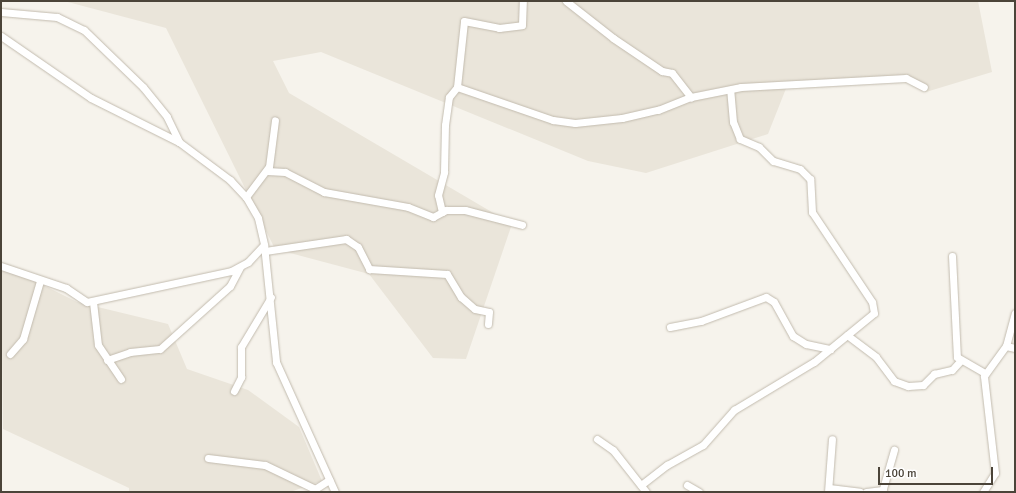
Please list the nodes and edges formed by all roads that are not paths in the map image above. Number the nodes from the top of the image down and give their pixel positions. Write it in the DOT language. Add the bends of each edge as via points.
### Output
graph roads {
  1 [pos="523,1"];
  2 [pos="566,1"];
  3 [pos="1,12"];
  4 [pos="1,36"];
  5 [pos="457,86"];
  6 [pos="924,87"];
  7 [pos="730,90"];
  8 [pos="691,98"];
  9 [pos="275,120"];
  10 [pos="179,142"];
  11 [pos="267,170"];
  12 [pos="246,197"];
  13 [pos="442,212"];
  14 [pos="522,225"];
  15 [pos="264,248"];
  16 [pos="952,256"];
  17 [pos="1,266"];
  18 [pos="240,267"];
  19 [pos="40,281"];
  20 [pos="271,297"];
  21 [pos="93,302"];
  22 [pos="1015,312"];
  23 [pos="488,324"];
  24 [pos="670,327"];
  25 [pos="847,336"];
  26 [pos="1006,346"];
  27 [pos="1015,348"];
  28 [pos="830,349"];
  29 [pos="10,354"];
  30 [pos="107,360"];
  31 [pos="960,361"];
  32 [pos="985,373"];
  33 [pos="121,379"];
  34 [pos="234,391"];
  35 [pos="597,439"];
  36 [pos="832,439"];
  37 [pos="894,450"];
  38 [pos="208,458"];
  39 [pos="329,480"];
  40 [pos="641,485"];
  41 [pos="687,485"];
  42 [pos="829,490"];
  43 [pos="883,491"];
  44 [pos="335,492"];
  45 [pos="646,492"];
  46 [pos="699,492"];
  47 [pos="860,492"];
  48 [pos="866,492"];
  49 [pos="984,492"];
  1 -- 5 [label="street" via="524,22 516,27 499,28 464,21"];
  2 -- 8 [label="street" via="612,38 662,71 672,73"];
  3 -- 10 [label="street" via="57,17 84,30 142,87 170,121"];
  4 -- 10 [label="street" via="91,98"];
  5 -- 8 [label="street" via="553,120 575,123 605,122 658,110"];
  5 -- 13 [label="street" via="449,97 443,137 444,172 438,195"];
  6 -- 7 [label="street" via="906,78"];
  7 -- 8 [label="street"];
  7 -- 25 [label="street" via="736,133 747,143 759,147 773,161 800,169 810,179 812,212 872,302 872,317"];
  9 -- 11 [label="street" via="273,155"];
  10 -- 12 [label="street" via="230,180"];
  11 -- 12 [label="street"];
  11 -- 13 [label="street" via="285,172 324,192 408,207 433,217"];
  12 -- 15 [label="street" via="258,218"];
  13 -- 14 [label="street" via="474,212"];
  15 -- 18 [label="street"];
  15 -- 20 [label="street"];
  15 -- 23 [label="street" via="346,238 358,247 369,269 448,274 461,297 475,309 489,312"];
  16 -- 31 [label="street" via="957,315 956,352"];
  17 -- 19 [label="street"];
  18 -- 21 [label="street"];
  18 -- 30 [label="street" via="230,286 160,349 130,352"];
  19 -- 21 [label="street" via="66,288 83,302"];
  19 -- 29 [label="street" via="23,339"];
  20 -- 34 [label="street" via="241,347 240,377"];
  20 -- 39 [label="street" via="272,347 276,362"];
  21 -- 30 [label="street" via="98,345"];
  22 -- 26 [label="street"];
  24 -- 28 [label="street" via="740,309 766,297 774,302 793,336 806,344"];
  25 -- 28 [label="street"];
  25 -- 31 [label="street" via="876,357 894,381 908,386 923,385 934,374 952,370"];
  26 -- 27 [label="street"];
  26 -- 32 [label="street"];
  28 -- 40 [label="street" via="783,383 734,410 703,445 667,465"];
  30 -- 33 [label="street"];
  31 -- 32 [label="street"];
  32 -- 49 [label="street" via="995,473"];
  35 -- 40 [label="street" via="613,450"];
  36 -- 42 [label="street"];
  37 -- 43 [label="street"];
  38 -- 39 [label="street" via="265,465 315,489"];
  39 -- 44 [label="street"];
  40 -- 45 [label="street"];
  41 -- 46 [label="street"];
  42 -- 47 [label="street"];
  43 -- 48 [label="street"];
}
